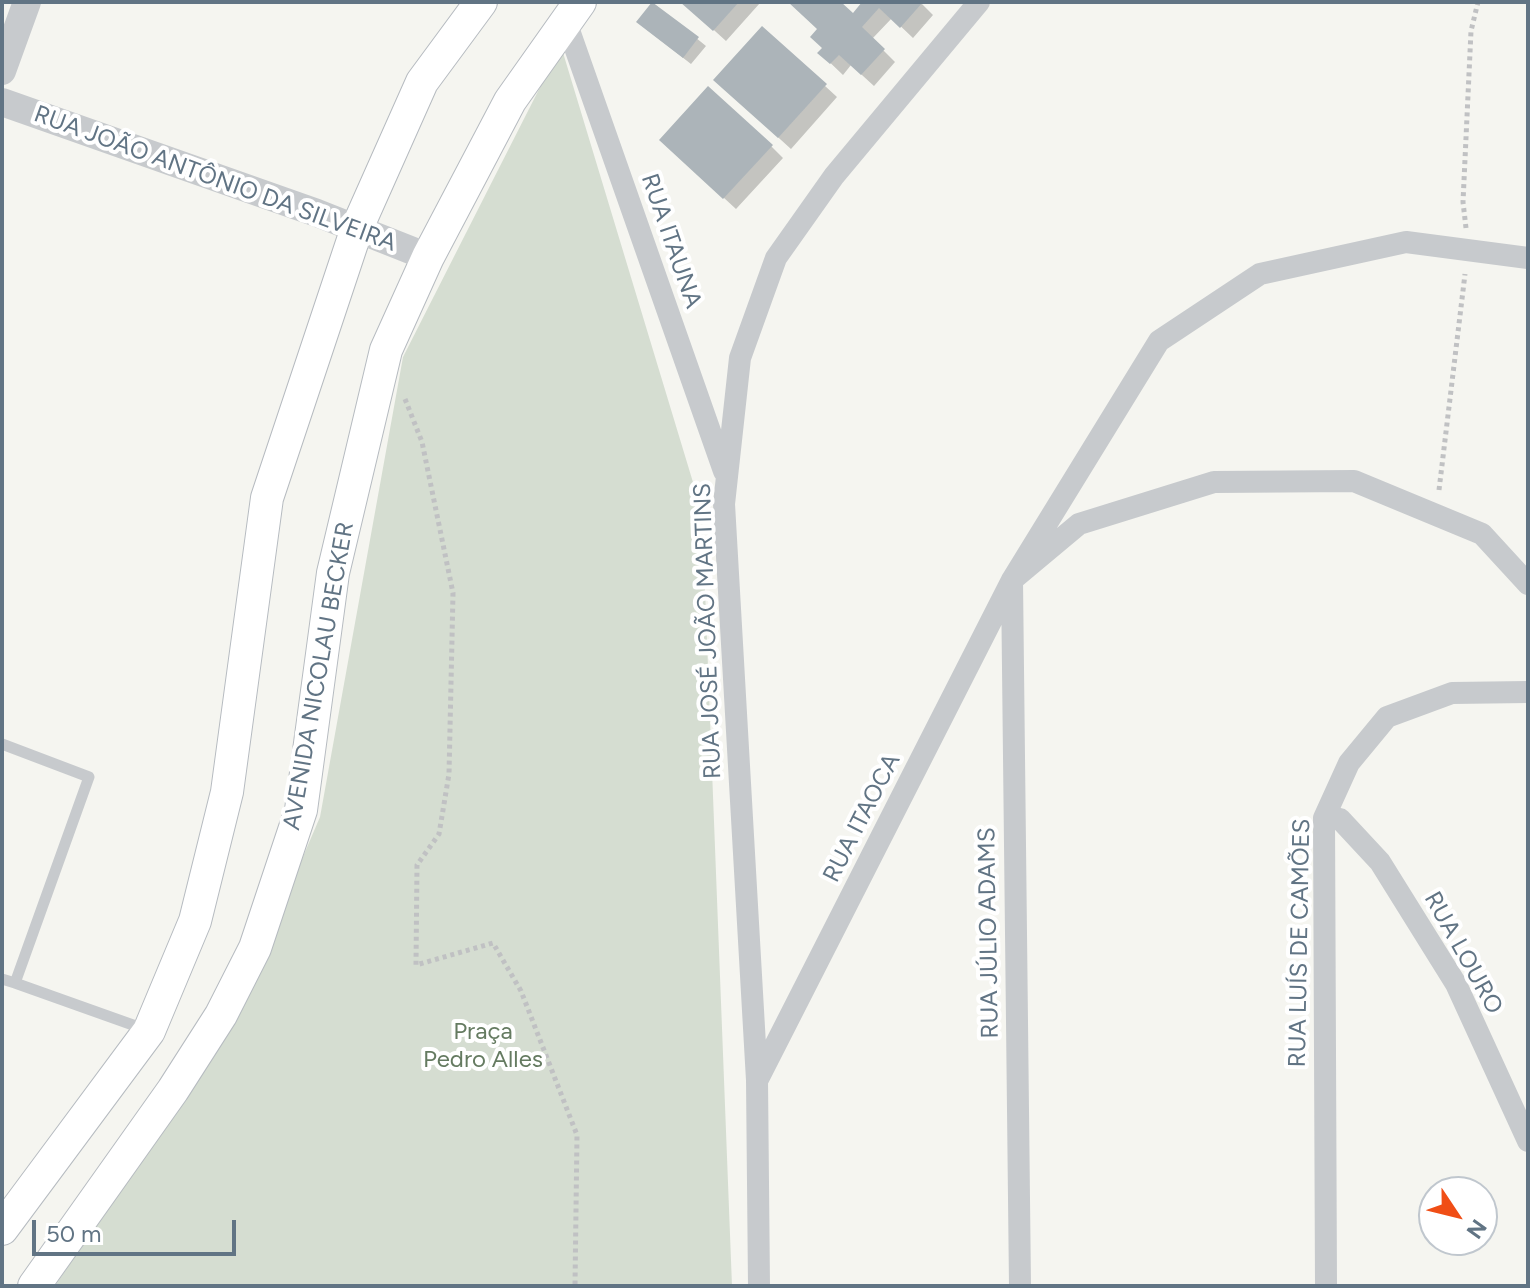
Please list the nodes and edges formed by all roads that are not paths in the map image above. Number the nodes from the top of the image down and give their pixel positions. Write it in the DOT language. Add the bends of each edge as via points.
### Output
graph roads {
  1 [pos="27,2"];
  2 [pos="481,2"];
  3 [pos="979,2"];
  4 [pos="573,11"];
  5 [pos="2,71"];
  6 [pos="2,102"];
  7 [pos="357,228"];
  8 [pos="428,257"];
  9 [pos="1528,258"];
  10 [pos="727,480"];
  11 [pos="1012,580"];
  12 [pos="1528,584"];
  13 [pos="1528,692"];
  14 [pos="2,744"];
  15 [pos="1324,818"];
  16 [pos="2,979"];
  17 [pos="15,983"];
  18 [pos="149,1031"];
  19 [pos="757,1080"];
  20 [pos="1528,1141"];
  21 [pos="2,1229"];
  22 [pos="34,1286"];
  23 [pos="759,1286"];
  24 [pos="1020,1286"];
  25 [pos="1326,1286"];
  1 -- 5 [label="street"];
  2 -- 7 [label="main road" via="422,82"];
  3 -- 10 [label="street, RUA JOSÉ JOÃO MARTINS" via="834,176 776,258 740,358"];
  4 -- 8 [label="main road, AVENIDA NICOLAU BECKER" via="510,101"];
  4 -- 10 [label="street, RUA ITAUNA"];
  6 -- 7 [label="street, RUA JOÃO ANTÔNIO DA SILVEIRA"];
  7 -- 8 [label="street, RUA JOÃO ANTÔNIO DA SILVEIRA"];
  7 -- 18 [label="main road" via="267,498 227,792 195,921"];
  8 -- 22 [label="main road, AVENIDA NICOLAU BECKER" via="386,350 333,573 301,810 255,948 221,1015 173,1090"];
  9 -- 11 [label="street" via="1406,242 1260,274 1159,341"];
  10 -- 19 [label="street, RUA JOSÉ JOÃO MARTINS" via="724,504"];
  11 -- 12 [label="street" via="1079,524 1214,482 1354,481 1482,534"];
  11 -- 19 [label="street, RUA ITAOCA"];
  11 -- 24 [label="street, RUA JÚLIO ADAMS"];
  13 -- 15 [label="street, RUA LUÍS DE CAMÕES" via="1452,693 1387,717 1349,763"];
  14 -- 17 [label="lane" via="89,777"];
  15 -- 20 [label="street, RUA LOURO" via="1340,819 1380,862 1456,984"];
  15 -- 25 [label="street, RUA LUÍS DE CAMÕES"];
  16 -- 17 [label="lane"];
  17 -- 18 [label="lane"];
  18 -- 21 [label="main road"];
  19 -- 23 [label="street, RUA JOSÉ JOÃO MARTINS"];
}
